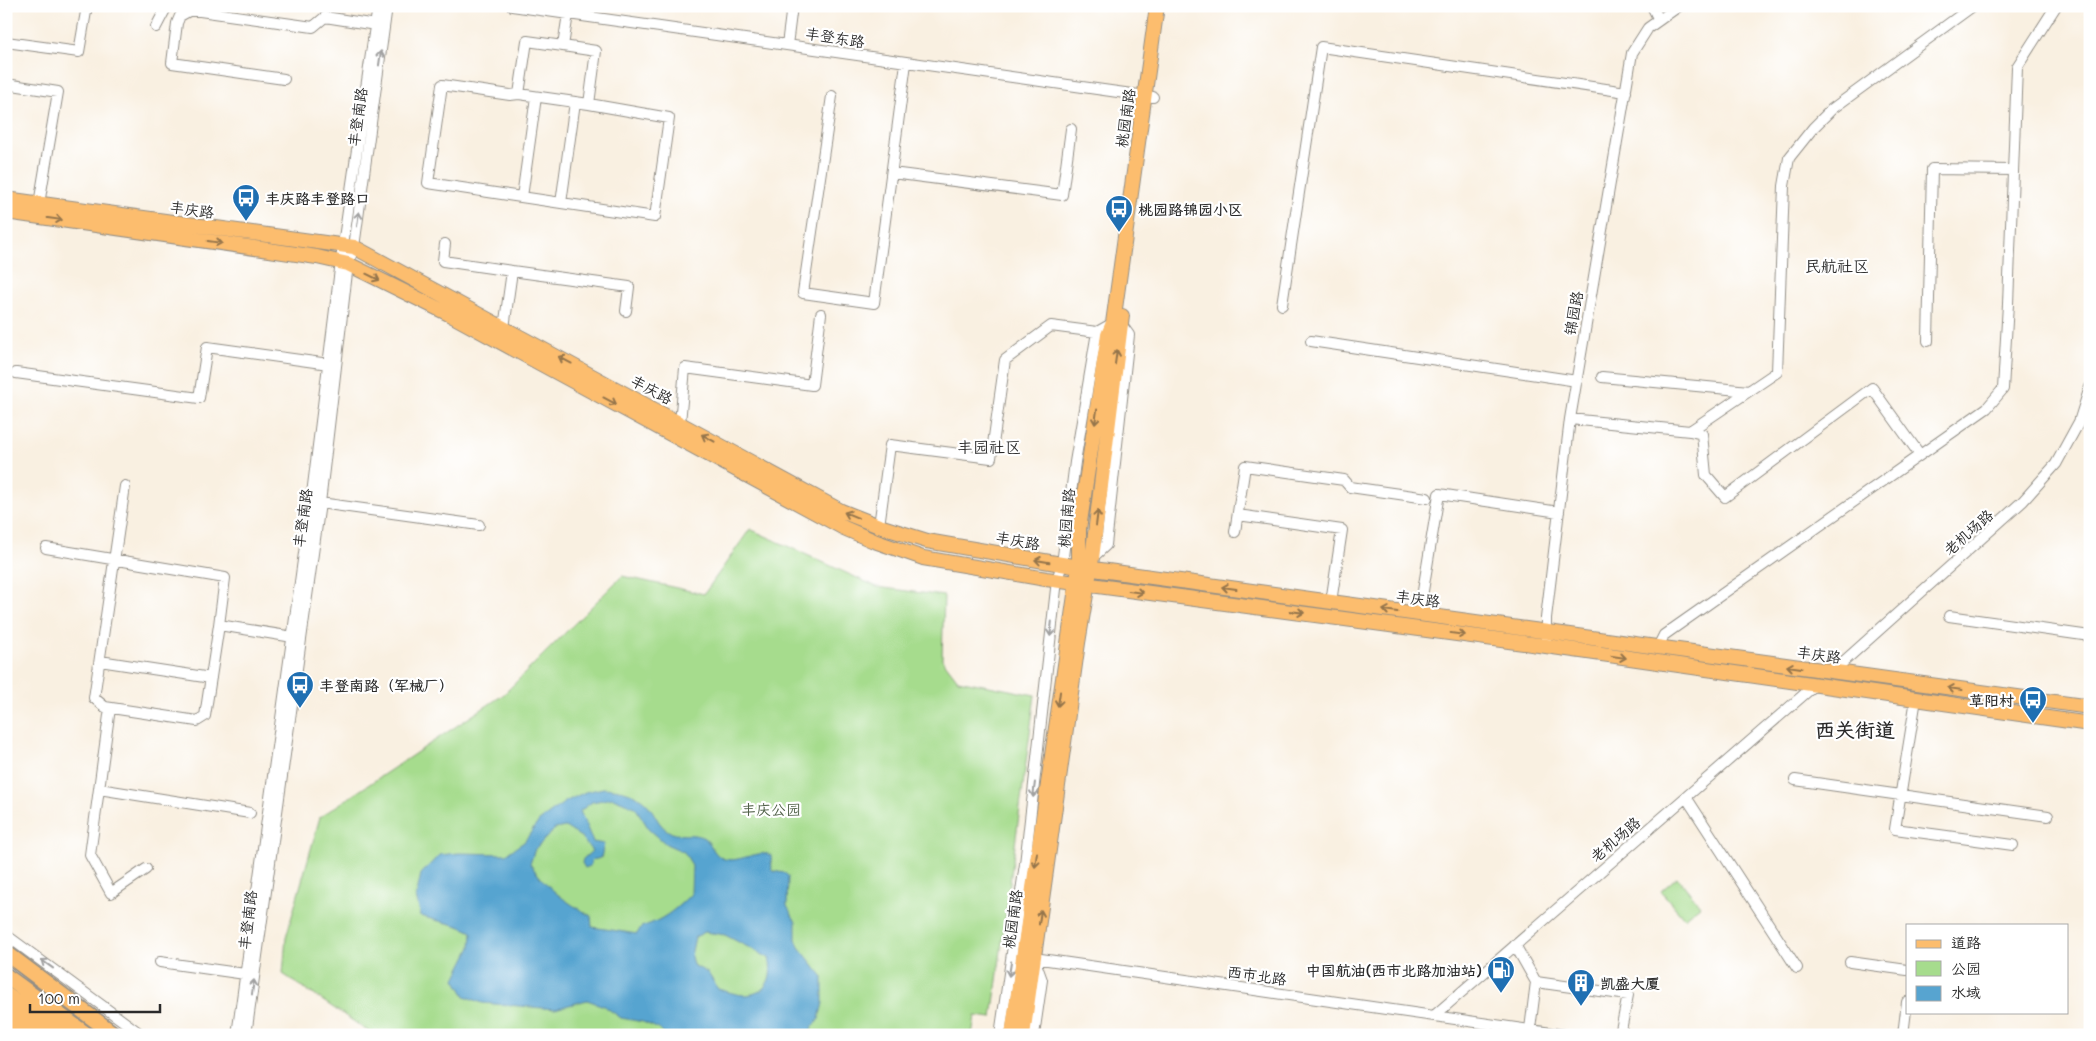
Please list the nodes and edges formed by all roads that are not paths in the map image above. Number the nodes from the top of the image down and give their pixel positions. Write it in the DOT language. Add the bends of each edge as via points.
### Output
graph roads {
  1 [pos="87,6"];
  2 [pos="167,6"];
  3 [pos="378,6"];
  4 [pos="387,6"];
  5 [pos="512,6"];
  6 [pos="792,6"];
  7 [pos="1157,6"];
  8 [pos="1166,6"];
  9 [pos="1652,6"];
  10 [pos="1679,6"];
  11 [pos="1973,6"];
  12 [pos="2056,6"];
  13 [pos="568,14"];
  14 [pos="1659,20"];
  15 [pos="376,25"];
  16 [pos="156,26"];
  17 [pos="6,42"];
  18 [pos="787,45"];
  19 [pos="563,46"];
  20 [pos="906,63"];
  21 [pos="284,79"];
  22 [pos="6,84"];
  23 [pos="1626,92"];
  24 [pos="520,94"];
  25 [pos="536,96"];
  26 [pos="832,96"];
  27 [pos="1149,96"];
  28 [pos="576,102"];
  29 [pos="589,104"];
  30 [pos="1071,129"];
  31 [pos="2013,170"];
  32 [pos="892,172"];
  33 [pos="522,197"];
  34 [pos="6,199"];
  35 [pos="561,203"];
  36 [pos="39,204"];
  37 [pos="6,212"];
  38 [pos="445,244"];
  39 [pos="348,246"];
  40 [pos="344,263"];
  41 [pos="512,271"];
  42 [pos="1282,305"];
  43 [pos="626,311"];
  44 [pos="821,314"];
  45 [pos="1117,324"];
  46 [pos="504,328"];
  47 [pos="1097,332"];
  48 [pos="1311,341"];
  49 [pos="1928,341"];
  50 [pos="329,364"];
  51 [pos="16,373"];
  52 [pos="1602,377"];
  53 [pos="1577,381"];
  54 [pos="2090,387"];
  55 [pos="1749,391"];
  56 [pos="1570,419"];
  57 [pos="680,422"];
  58 [pos="1690,432"];
  59 [pos="1920,455"];
  60 [pos="125,486"];
  61 [pos="1427,498"];
  62 [pos="320,503"];
  63 [pos="1559,512"];
  64 [pos="1238,515"];
  65 [pos="479,525"];
  66 [pos="879,526"];
  67 [pos="1235,532"];
  68 [pos="46,548"];
  69 [pos="114,560"];
  70 [pos="1062,564"];
  71 [pos="1087,564"];
  72 [pos="1057,580"];
  73 [pos="1082,583"];
  74 [pos="1331,602"];
  75 [pos="1420,615"];
  76 [pos="1949,616"];
  77 [pos="219,625"];
  78 [pos="293,636"];
  79 [pos="2090,636"];
  80 [pos="1546,639"];
  81 [pos="1658,647"];
  82 [pos="100,661"];
  83 [pos="1832,672"];
  84 [pos="211,678"];
  85 [pos="1816,685"];
  86 [pos="1916,699"];
  87 [pos="2090,707"];
  88 [pos="110,708"];
  89 [pos="2090,724"];
  90 [pos="1795,780"];
  91 [pos="99,790"];
  92 [pos="1900,794"];
  93 [pos="1686,797"];
  94 [pos="250,812"];
  95 [pos="2048,816"];
  96 [pos="2013,844"];
  97 [pos="146,869"];
  98 [pos="6,935"];
  99 [pos="1515,946"];
  100 [pos="6,953"];
  101 [pos="1034,958"];
  102 [pos="160,962"];
  103 [pos="1850,962"];
  104 [pos="1797,968"];
  105 [pos="1906,970"];
  106 [pos="245,974"];
  107 [pos="6,976"];
  108 [pos="1536,982"];
  109 [pos="6,995"];
  110 [pos="6,1006"];
  111 [pos="1906,1010"];
  112 [pos="44,1011"];
  113 [pos="6,1013"];
  114 [pos="1435,1015"];
  115 [pos="6,1017"];
  116 [pos="1530,1029"];
  117 [pos="6,1032"];
  118 [pos="10,1035"];
  119 [pos="30,1035"];
  120 [pos="44,1035"];
  121 [pos="65,1035"];
  122 [pos="87,1035"];
  123 [pos="114,1035"];
  124 [pos="120,1035"];
  125 [pos="142,1035"];
  126 [pos="236,1035"];
  127 [pos="246,1035"];
  128 [pos="1000,1035"];
  129 [pos="1012,1035"];
  130 [pos="1024,1035"];
  131 [pos="1034,1035"];
  132 [pos="1565,1035"];
  133 [pos="1620,1035"];
  134 [pos="1903,1035"];
  1 -- 17 [label="street" via="79,52"];
  2 -- 16 [label="street"];
  3 -- 15 [label="street, 丰登南路"];
  39 -- 4 [label="street, 丰登南路, one-way"];
  5 -- 13 [label="street, 丰登东路"];
  6 -- 18 [label="street"];
  7 -- 27 [label="main road, 桃园南路"];
  8 -- 27 [label="main road, 桃园南路"];
  9 -- 14 [label="street"];
  10 -- 14 [label="street, 锦园路"];
  11 -- 55 [label="street" via="1832,109 1789,158 1784,186 1777,372"];
  12 -- 31 [label="street" via="2016,67"];
  13 -- 18 [label="street, 丰登东路"];
  13 -- 19 [label="street"];
  14 -- 23 [label="street, 锦园路" via="1648,28 1632,53"];
  15 -- 21 [label="street" via="325,17 313,27 200,11 180,16 172,64"];
  15 -- 39 [label="street, 丰登南路"];
  18 -- 20 [label="street, 丰登东路"];
  19 -- 24 [label="street" via="528,41"];
  19 -- 29 [label="street" via="596,51"];
  20 -- 27 [label="street, 丰登东路"];
  20 -- 32 [label="street"];
  22 -- 36 [label="street" via="58,92"];
  23 -- 42 [label="street" via="1322,47"];
  23 -- 53 [label="street, 锦园路"];
  24 -- 25 [label="street"];
  24 -- 33 [label="street" via="442,85 428,183"];
  25 -- 28 [label="street"];
  25 -- 33 [label="street"];
  26 -- 32 [label="street" via="803,293 874,303"];
  27 -- 45 [label="main road, 桃园南路"];
  28 -- 29 [label="street"];
  28 -- 35 [label="street"];
  29 -- 35 [label="street" via="668,118 655,217"];
  30 -- 32 [label="street" via="1062,195"];
  31 -- 49 [label="street" via="1932,169"];
  31 -- 59 [label="street" via="2002,389 1987,408"];
  33 -- 35 [label="street"];
  34 -- 36 [label="main road, 丰庆路"];
  36 -- 39 [label="main road, 丰庆路"];
  37 -- 40 [label="main road, 丰庆路, one-way"];
  38 -- 41 [label="street" via="443,261"];
  39 -- 40 [label="street, 丰登南路"];
  39 -- 46 [label="main road, 丰庆路"];
  40 -- 50 [label="street, 丰登南路"];
  40 -- 62 [label="street, 丰登南路"];
  40 -- 72 [label="main road, 丰庆路, one-way" via="449,314 844,528 923,558"];
  41 -- 43 [label="street" via="629,287"];
  41 -- 46 [label="street"];
  44 -- 57 [label="street" via="812,384 685,368"];
  45 -- 47 [label="street"];
  45 -- 71 [label="main road, 桃园南路"];
  57 -- 46 [label="main road, 丰庆路, one-way"];
  47 -- 66 [label="street" via="1051,326 1005,360 991,458 890,445"];
  47 -- 70 [label="street"];
  48 -- 53 [label="street"];
  50 -- 51 [label="street" via="206,347 200,398"];
  50 -- 78 [label="street, 丰登南路"];
  52 -- 55 [label="street"];
  53 -- 56 [label="street, 锦园路"];
  54 -- 83 [label="street, 老机场路" via="2079,422 2056,464 2023,501"];
  55 -- 58 [label="street"];
  56 -- 58 [label="street"];
  56 -- 63 [label="street, 锦园路"];
  66 -- 57 [label="main road, 丰庆路, one-way" via="841,511"];
  58 -- 59 [label="street" via="1702,434 1706,475 1725,497 1872,388"];
  59 -- 81 [label="street" via="1664,635"];
  60 -- 69 [label="street"];
  61 -- 64 [label="street" via="1350,487 1344,480 1245,466"];
  62 -- 65 [label="street"];
  127 -- 62 [label="street, 丰登南路, one-way"];
  63 -- 75 [label="street" via="1439,494"];
  63 -- 80 [label="street, 锦园路"];
  64 -- 67 [label="street"];
  64 -- 74 [label="street" via="1342,530"];
  70 -- 66 [label="main road, 丰庆路, one-way" via="927,541"];
  68 -- 69 [label="street"];
  69 -- 77 [label="street" via="225,578"];
  69 -- 82 [label="street"];
  70 -- 71 [label="main road, 丰庆路"];
  70 -- 72 [label="street"];
  71 -- 73 [label="main road, 桃园南路"];
  74 -- 71 [label="main road, 丰庆路, one-way"];
  72 -- 73 [label="main road, 丰庆路"];
  72 -- 128 [label="street, one-way" via="1026,854"];
  73 -- 80 [label="main road, 丰庆路, one-way" via="1193,600"];
  101 -- 73 [label="main road, 桃园南路, one-way"];
  73 -- 129 [label="main road, 桃园南路, one-way"];
  75 -- 74 [label="main road, 丰庆路, one-way"];
  75 -- 80 [label="main road, 丰庆路"];
  76 -- 79 [label="street"];
  77 -- 78 [label="street"];
  77 -- 84 [label="street"];
  78 -- 106 [label="street, 丰登南路"];
  80 -- 81 [label="main road, 丰庆路"];
  80 -- 85 [label="main road, 丰庆路, one-way"];
  83 -- 81 [label="main road, 丰庆路, one-way"];
  82 -- 84 [label="street"];
  82 -- 88 [label="street" via="94,698"];
  87 -- 83 [label="main road, 丰庆路, one-way"];
  84 -- 88 [label="street" via="205,716 197,720"];
  85 -- 86 [label="main road, 丰庆路"];
  85 -- 93 [label="street, 老机场路"];
  86 -- 89 [label="main road, 丰庆路"];
  86 -- 92 [label="street"];
  88 -- 91 [label="street"];
  90 -- 92 [label="street"];
  91 -- 94 [label="street"];
  91 -- 97 [label="street" via="90,855 111,893"];
  92 -- 95 [label="street"];
  92 -- 96 [label="street" via="1894,829"];
  93 -- 99 [label="street, 老机场路"];
  93 -- 104 [label="street"];
  125 -- 98 [label="street, one-way"];
  99 -- 108 [label="street"];
  99 -- 114 [label="street, 老机场路"];
  100 -- 123 [label="highway"];
  100 -- 124 [label="main road"];
  101 -- 114 [label="street, 西市北路"];
  101 -- 130 [label="main road, 桃园南路"];
  101 -- 131 [label="street" via="1042,980"];
  102 -- 106 [label="street"];
  103 -- 105 [label="street"];
  106 -- 126 [label="street, 丰登南路"];
  107 -- 112 [label="highway"];
  108 -- 116 [label="street"];
  108 -- 133 [label="street" via="1628,995"];
  109 -- 112 [label="highway"];
  110 -- 120 [label="highway"];
  111 -- 134 [label="street"];
  112 -- 121 [label="highway"];
  112 -- 122 [label="highway"];
  113 -- 120 [label="highway"];
  114 -- 116 [label="street, 西市北路"];
  115 -- 119 [label="main road"];
  116 -- 132 [label="street, 西市北路"];
  117 -- 118 [label="street"];
}
